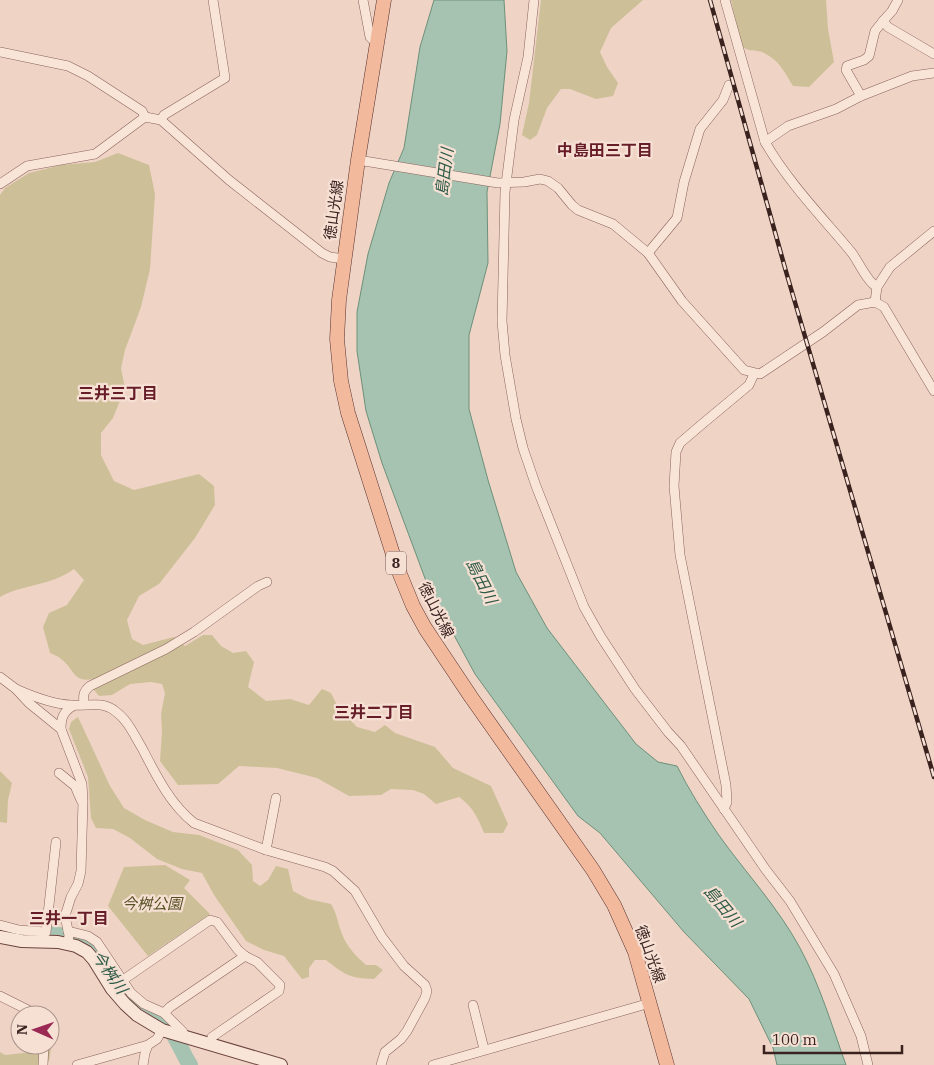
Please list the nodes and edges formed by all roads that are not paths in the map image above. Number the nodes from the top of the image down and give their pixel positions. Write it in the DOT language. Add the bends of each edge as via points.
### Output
graph roads {
  1 [pos="213,0"];
  2 [pos="363,0"];
  3 [pos="384,0"];
  4 [pos="534,0"];
  5 [pos="725,0"];
  6 [pos="898,0"];
  7 [pos="883,21"];
  8 [pos="378,45"];
  9 [pos="0,52"];
  10 [pos="934,54"];
  11 [pos="934,73"];
  12 [pos="729,85"];
  13 [pos="861,96"];
  14 [pos="145,116"];
  15 [pos="161,120"];
  16 [pos="765,142"];
  17 [pos="358,160"];
  18 [pos="0,184"];
  19 [pos="502,184"];
  20 [pos="934,231"];
  21 [pos="648,253"];
  22 [pos="344,259"];
  23 [pos="877,286"];
  24 [pos="875,302"];
  25 [pos="754,374"];
  26 [pos="934,391"];
  27 [pos="267,582"];
  28 [pos="0,677"];
  29 [pos="16,689"];
  30 [pos="84,704"];
  31 [pos="73,706"];
  32 [pos="61,729"];
  33 [pos="60,773"];
  34 [pos="276,798"];
  35 [pos="83,801"];
  36 [pos="724,809"];
  37 [pos="56,842"];
  38 [pos="266,850"];
  39 [pos="48,914"];
  40 [pos="65,916"];
  41 [pos="0,926"];
  42 [pos="0,936"];
  43 [pos="68,938"];
  44 [pos="245,956"];
  45 [pos="123,980"];
  46 [pos="0,996"];
  47 [pos="650,1003"];
  48 [pos="18,1005"];
  49 [pos="473,1005"];
  50 [pos="164,1013"];
  51 [pos="162,1030"];
  52 [pos="183,1036"];
  53 [pos="211,1045"];
  54 [pos="148,1046"];
  55 [pos="484,1049"];
  56 [pos="465,1061"];
  57 [pos="77,1065"];
  58 [pos="143,1065"];
  59 [pos="281,1065"];
  60 [pos="381,1065"];
  61 [pos="433,1065"];
  62 [pos="667,1065"];
  63 [pos="868,1065"];
  1 -- 15 [label="street" via="225,78 164,115"];
  2 -- 8 [label="street" via="370,38"];
  3 -- 8 [label="main road, 徳山光線 / 8"];
  4 -- 19 [label="street" via="528,56"];
  5 -- 16 [label="street"];
  6 -- 7 [label="street"];
  7 -- 10 [label="street"];
  7 -- 13 [label="street" via="875,31 868,56 847,66 846,70"];
  8 -- 17 [label="main road, 徳山光線 / 8"];
  9 -- 14 [label="street" via="68,66 142,111"];
  11 -- 13 [label="street" via="912,76"];
  12 -- 21 [label="street" via="723,100 700,130 677,218"];
  13 -- 16 [label="street" via="836,109 788,126"];
  14 -- 15 [label="street"];
  14 -- 18 [label="street" via="95,154 28,166"];
  15 -- 22 [label="street" via="229,180 322,253"];
  16 -- 23 [label="street" via="859,262 870,282"];
  17 -- 19 [label="street"];
  17 -- 22 [label="main road, 徳山光線 / 8"];
  19 -- 21 [label="street" via="540,179 548,181 578,210 613,224"];
  19 -- 36 [label="street" via="505,355 521,438 534,478 572,578 597,629 635,689 681,746"];
  20 -- 23 [label="street" via="890,267"];
  21 -- 25 [label="street" via="682,301 744,370"];
  22 -- 47 [label="main road, 徳山光線 / 8" via="337,340 342,389 391,548 413,606 442,656 614,904 635,952"];
  23 -- 24 [label="street"];
  24 -- 25 [label="street" via="858,305 760,374"];
  24 -- 26 [label="street" via="884,307"];
  25 -- 36 [label="street" via="749,385 701,424 676,452 674,486 680,555 726,785"];
  27 -- 30 [label="street" via="166,649 90,686 83,695"];
  28 -- 29 [label="street"];
  29 -- 31 [label="street" via="34,697"];
  29 -- 32 [label="street"];
  30 -- 31 [label="street"];
  30 -- 38 [label="street" via="99,704 114,710 129,725 170,796 194,823"];
  31 -- 32 [label="street" via="65,710"];
  32 -- 35 [label="street" via="82,784"];
  33 -- 35 [label="street" via="75,786"];
  34 -- 38 [label="street"];
  35 -- 40 [label="street" via="81,871"];
  36 -- 63 [label="street" via="790,901 834,974 861,1036"];
  37 -- 39 [label="street"];
  38 -- 60 [label="street" via="334,871 354,891 404,966 425,985 425,998 407,1031 385,1052"];
  39 -- 40 [label="street"];
  39 -- 41 [label="street" via="46,932"];
  40 -- 43 [label="street"];
  42 -- 43 [label="street" via="22,941"];
  43 -- 45 [label="street" via="88,936 97,942"];
  43 -- 51 [label="street" via="94,960 125,1004"];
  44 -- 45 [label="street" via="217,922 210,920"];
  44 -- 50 [label="street"];
  44 -- 53 [label="street" via="257,962 280,985 279,991 212,1037"];
  45 -- 50 [label="street" via="131,993 144,1004"];
  46 -- 48 [label="street"];
  47 -- 55 [label="street"];
  47 -- 62 [label="main road, 徳山光線 / 8"];
  49 -- 55 [label="street"];
  50 -- 52 [label="street" via="183,1032"];
  51 -- 52 [label="street"];
  51 -- 54 [label="street"];
  52 -- 53 [label="street"];
  53 -- 59 [label="street"];
  54 -- 57 [label="street"];
  54 -- 58 [label="street"];
  55 -- 56 [label="street"];
  56 -- 61 [label="street"];
}
